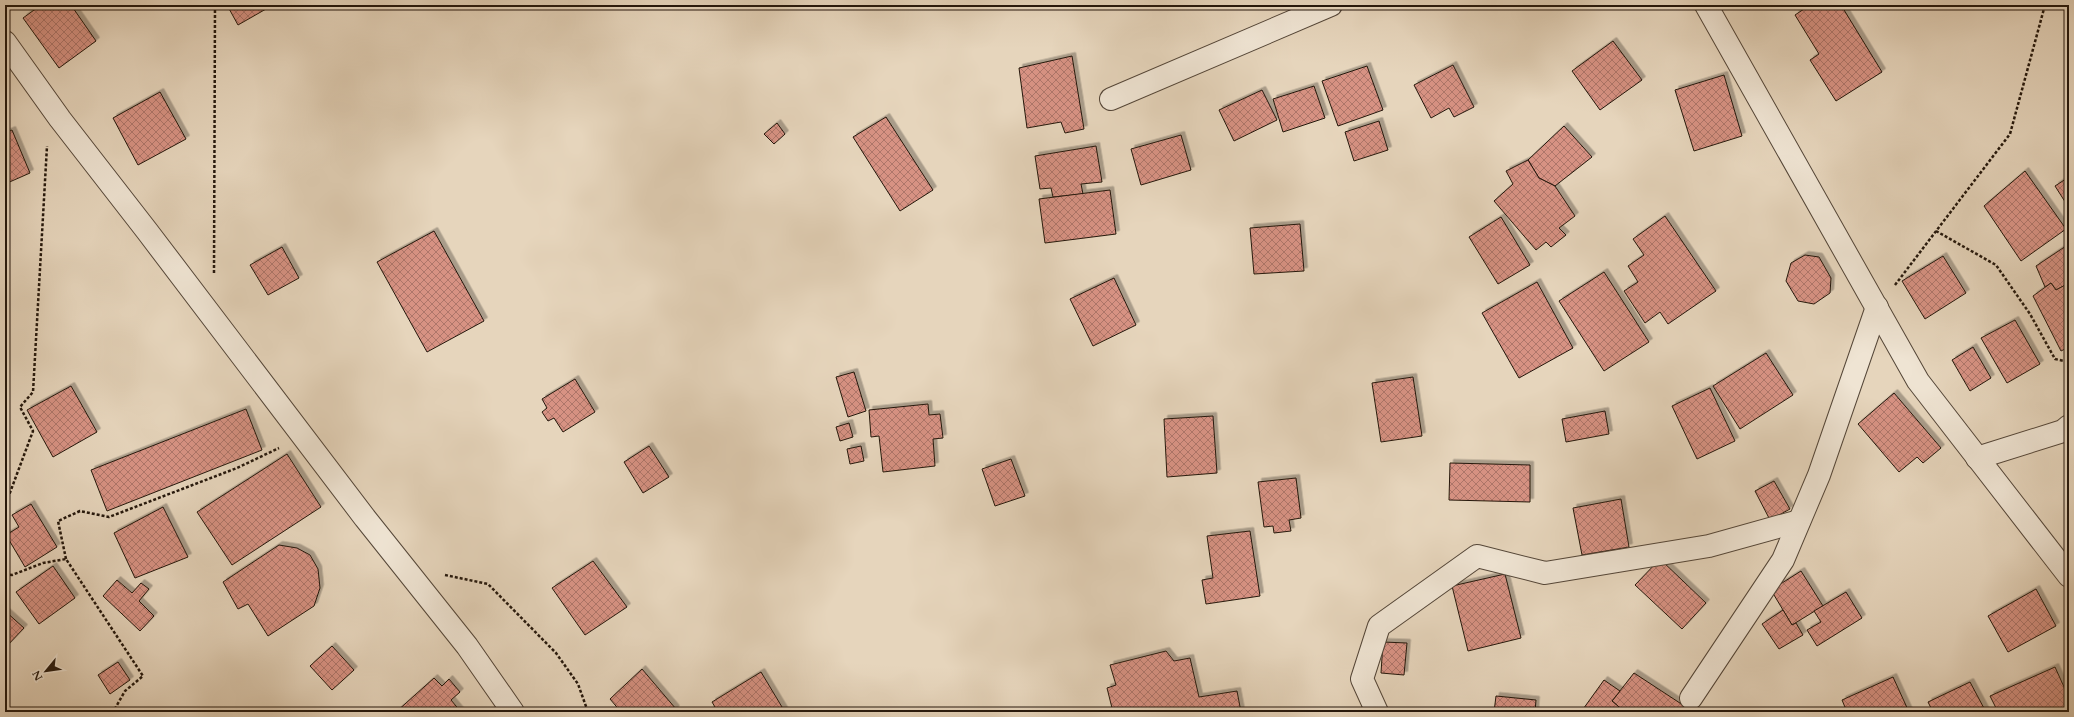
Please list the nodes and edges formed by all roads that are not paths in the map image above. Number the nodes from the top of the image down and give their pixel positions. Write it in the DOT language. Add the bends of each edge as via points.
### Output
graph roads {
  1 [pos="1330,5"];
  2 [pos="1706,5"];
  3 [pos="5,42"];
  4 [pos="1111,99"];
  5 [pos="1877,308"];
  6 [pos="2069,426"];
  7 [pos="1977,458"];
  8 [pos="1799,521"];
  9 [pos="2069,576"];
  10 [pos="1692,698"];
  11 [pos="513,712"];
  12 [pos="1377,712"];
  1 -- 4 [label="street"];
  2 -- 5 [label="street"];
  3 -- 11 [label="street" via="49,104 214,320 467,646"];
  5 -- 7 [label="street" via="1918,381"];
  5 -- 8 [label="street" via="1819,475"];
  6 -- 7 [label="street" via="2063,431"];
  7 -- 9 [label="street"];
  8 -- 10 [label="street" via="1783,560"];
  8 -- 12 [label="street" via="1709,546 1545,573 1477,556 1379,626 1362,679"];
}
